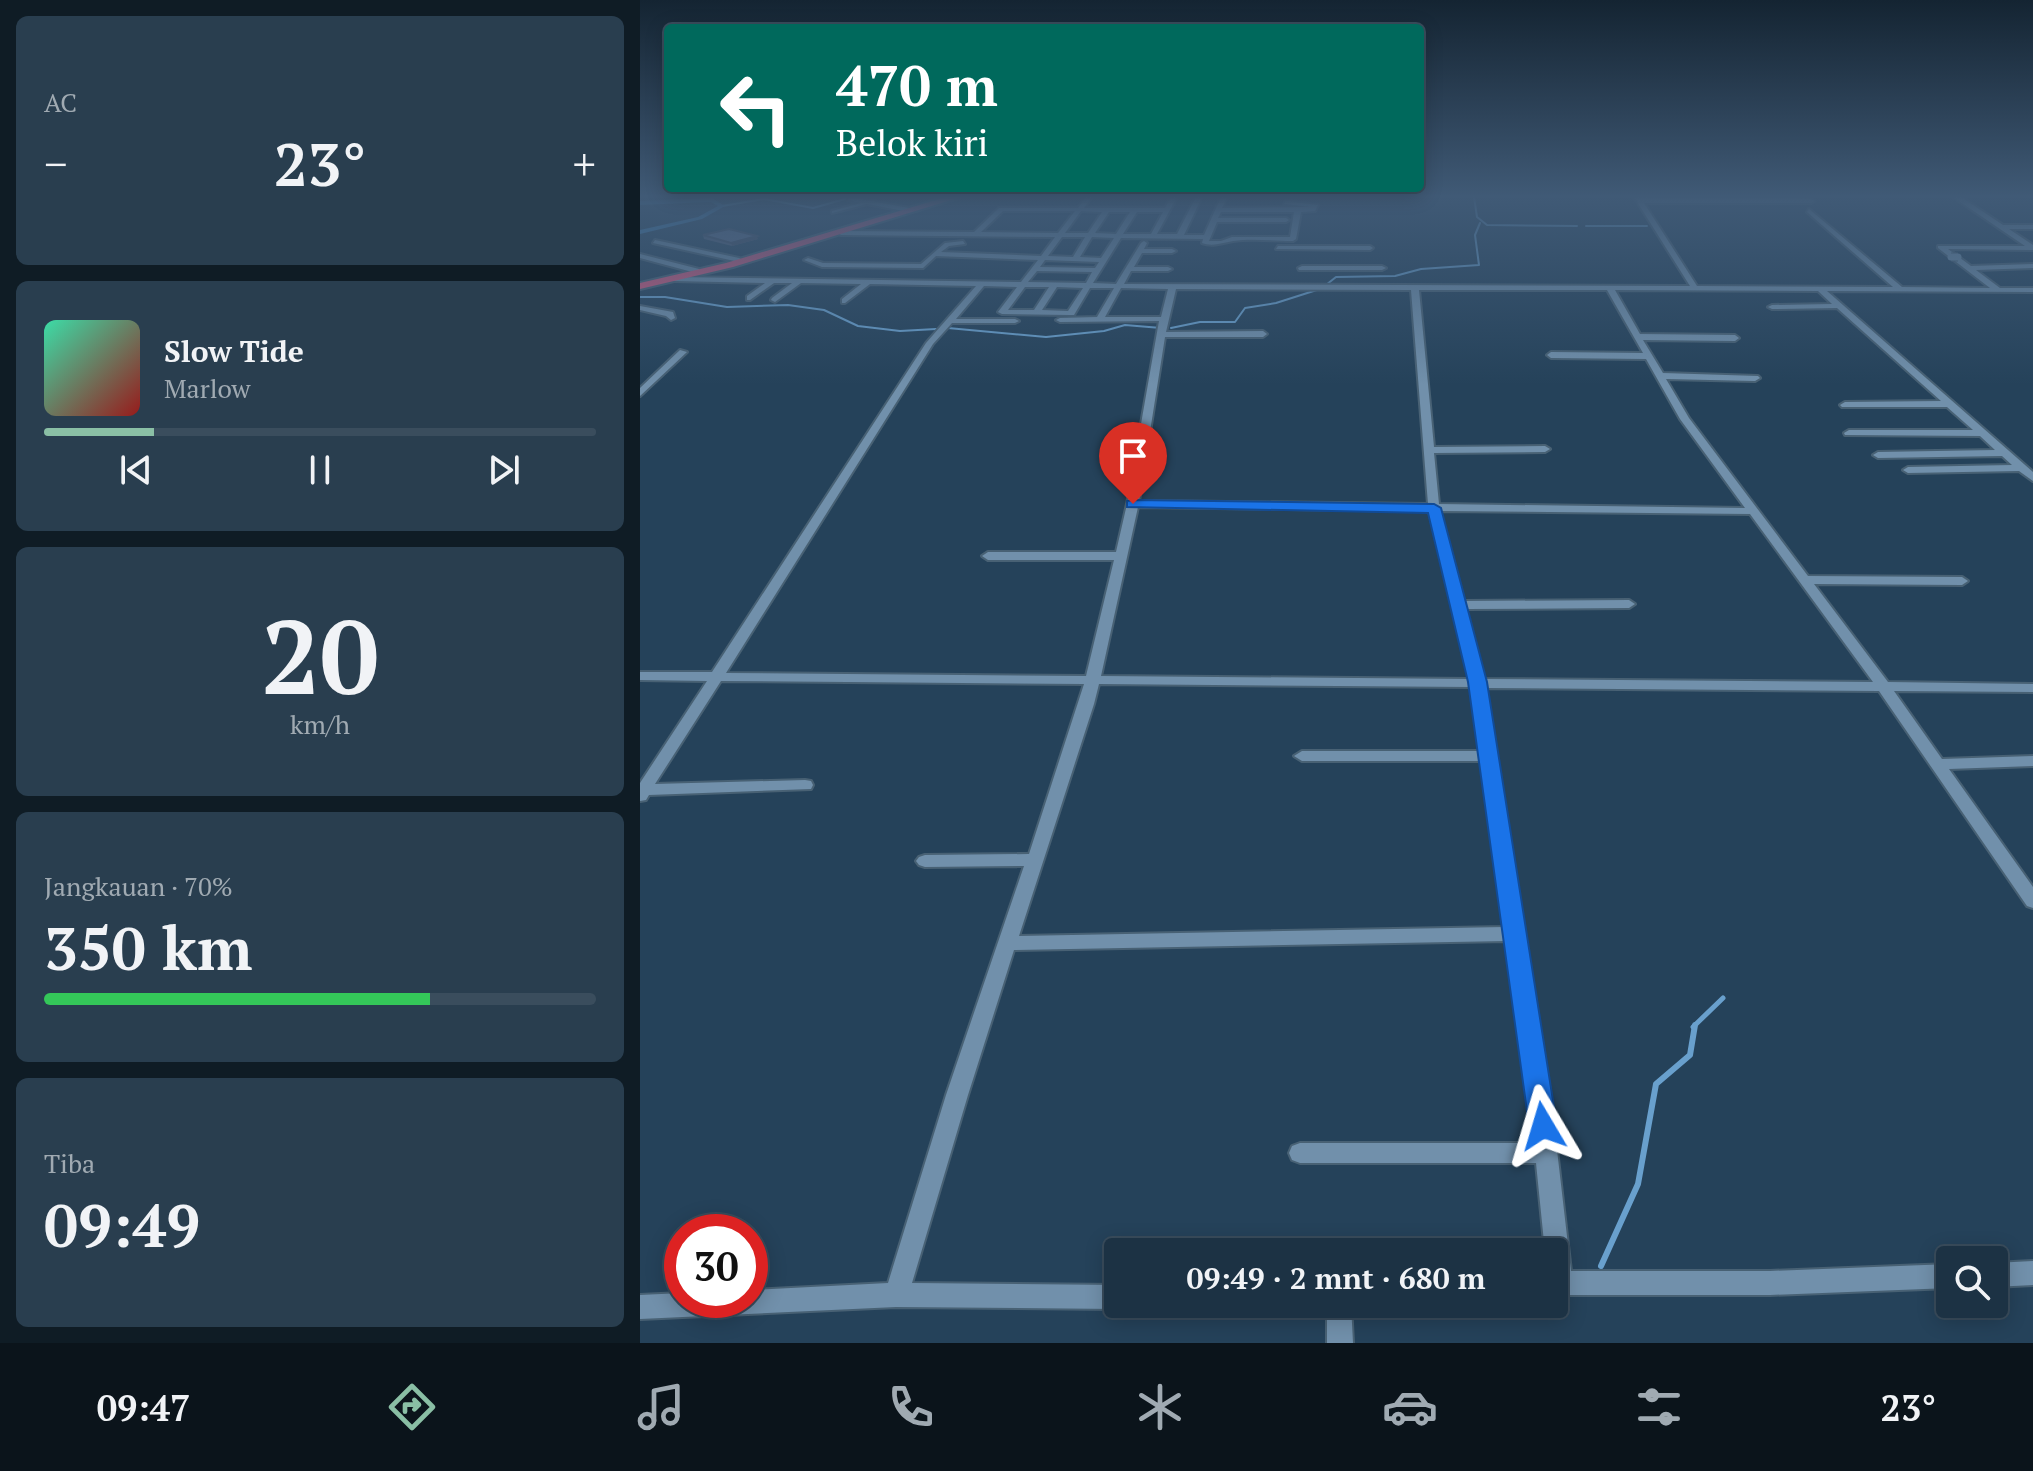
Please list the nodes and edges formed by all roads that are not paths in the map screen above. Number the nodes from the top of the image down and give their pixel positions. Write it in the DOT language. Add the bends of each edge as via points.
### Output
graph roads {
  1 [pos="1042,259"];
  2 [pos="654,260"];
  3 [pos="739,260"];
  4 [pos="744,260"];
  5 [pos="808,260"];
  6 [pos="929,260"];
  7 [pos="1085,260"];
  8 [pos="1135,260"];
  9 [pos="1303,260"];
  10 [pos="1677,260"];
  11 [pos="1866,260"];
  12 [pos="1958,260"];
  13 [pos="1997,260"];
  14 [pos="1106,261"];
  15 [pos="1123,262"];
  16 [pos="2033,262"];
  17 [pos="2008,263"];
  18 [pos="1133,264"];
  19 [pos="849,266"];
  20 [pos="923,266"];
  21 [pos="1302,268"];
  22 [pos="1382,268"];
  23 [pos="1969,268"];
  24 [pos="1033,269"];
  25 [pos="1095,270"];
  26 [pos="696,271"];
  27 [pos="1169,273"];
  28 [pos="1126,278"];
  29 [pos="674,279"];
  30 [pos="1023,281"];
  31 [pos="772,282"];
  32 [pos="798,282"];
  33 [pos="830,282"];
  34 [pos="1088,282"];
  35 [pos="641,283"];
  36 [pos="867,283"];
  37 [pos="905,283"];
  38 [pos="982,284"];
  39 [pos="1055,284"];
  40 [pos="1117,286"];
  41 [pos="1300,286"];
  42 [pos="1415,287"];
  43 [pos="1610,289"];
  44 [pos="1997,289"];
  45 [pos="1696,290"];
  46 [pos="1821,290"];
  47 [pos="1901,290"];
  48 [pos="2033,290"];
  49 [pos="750,298"];
  50 [pos="775,300"];
  51 [pos="845,301"];
  52 [pos="1837,306"];
  53 [pos="1772,307"];
  54 [pos="640,308"];
  55 [pos="1036,313"];
  56 [pos="1069,317"];
  57 [pos="671,318"];
  58 [pos="1099,320"];
  59 [pos="948,321"];
  60 [pos="1163,327"];
  61 [pos="1263,334"];
  62 [pos="1637,337"];
  63 [pos="1735,338"];
  64 [pos="683,352"];
  65 [pos="1551,355"];
  66 [pos="1648,356"];
  67 [pos="1660,376"];
  68 [pos="1755,378"];
  69 [pos="640,393"];
  70 [pos="1948,404"];
  71 [pos="1845,405"];
  72 [pos="1849,433"];
  73 [pos="1980,433"];
  74 [pos="1545,449"];
  75 [pos="1429,450"];
  76 [pos="2004,453"];
  77 [pos="1878,455"];
  78 [pos="2022,468"];
  79 [pos="1908,470"];
  80 [pos="2033,478"];
  81 [pos="1133,504"];
  82 [pos="1434,508"];
  83 [pos="1753,511"];
  84 [pos="988,556"];
  85 [pos="1120,556"];
  86 [pos="1804,580"];
  87 [pos="1962,581"];
  88 [pos="1629,604"];
  89 [pos="1460,605"];
  90 [pos="640,676"];
  91 [pos="717,677"];
  92 [pos="1094,679"];
  93 [pos="1478,682"];
  94 [pos="1883,686"];
  95 [pos="2033,688"];
  96 [pos="1302,756"];
  97 [pos="1487,756"];
  98 [pos="2033,761"];
  99 [pos="1937,764"];
  100 [pos="805,785"];
  101 [pos="643,788"];
  102 [pos="1036,860"];
  103 [pos="925,861"];
  104 [pos="2033,901"];
  105 [pos="1515,934"];
  106 [pos="1008,943"];
  107 [pos="1300,1153"];
  108 [pos="1546,1153"];
  109 [pos="1553,1238"];
  110 [pos="2008,1275"];
  111 [pos="2032,1275"];
  112 [pos="1936,1277"];
  113 [pos="1568,1283"];
  114 [pos="896,1295"];
  115 [pos="1104,1297"];
  116 [pos="640,1307"];
  117 [pos="1339,1318"];
  118 [pos="1340,1343"];
  1 -- 24 [label="street"];
  2 -- 26 [label="street"];
  3 -- 26 [label="highway"];
  4 -- 29 [label="highway"];
  5 -- 19 [label="street"];
  6 -- 20 [label="street"];
  7 -- 14 [label="street"];
  8 -- 18 [label="street"];
  9 -- 21 [label="street"];
  10 -- 45 [label="street"];
  11 -- 47 [label="street"];
  12 -- 23 [label="street"];
  13 -- 16 [label="street"];
  14 -- 25 [label="street"];
  15 -- 18 [label="street"];
  16 -- 17 [label="street"];
  16 -- 23 [label="street"];
  18 -- 27 [label="street"];
  18 -- 28 [label="street"];
  19 -- 20 [label="street"];
  19 -- 33 [label="street"];
  20 -- 37 [label="street"];
  21 -- 22 [label="street"];
  21 -- 41 [label="street"];
  23 -- 44 [label="street"];
  24 -- 25 [label="street"];
  24 -- 30 [label="street"];
  25 -- 34 [label="street"];
  26 -- 35 [label="highway"];
  27 -- 28 [label="street"];
  27 -- 40 [label="street"];
  27 -- 41 [label="street"];
  27 -- 60 [label="street"];
  28 -- 40 [label="street"];
  29 -- 31 [label="street"];
  29 -- 35 [label="highway"];
  30 -- 34 [label="street"];
  30 -- 38 [label="street"];
  30 -- 39 [label="street"];
  30 -- 55 [label="street" via="1001,312"];
  31 -- 32 [label="street"];
  31 -- 49 [label="street"];
  32 -- 33 [label="street"];
  32 -- 50 [label="street"];
  33 -- 36 [label="street"];
  34 -- 39 [label="street"];
  34 -- 40 [label="street"];
  34 -- 56 [label="street"];
  36 -- 37 [label="street"];
  36 -- 51 [label="street"];
  37 -- 38 [label="street"];
  38 -- 59 [label="street"];
  39 -- 55 [label="street"];
  40 -- 58 [label="street"];
  41 -- 42 [label="street"];
  42 -- 43 [label="street"];
  42 -- 75 [label="street"];
  43 -- 45 [label="street"];
  43 -- 62 [label="street"];
  44 -- 47 [label="street"];
  44 -- 48 [label="street"];
  45 -- 46 [label="street"];
  46 -- 47 [label="street"];
  46 -- 52 [label="street"];
  52 -- 53 [label="street"];
  52 -- 70 [label="street"];
  54 -- 57 [label="street"];
  55 -- 56 [label="street"];
  56 -- 58 [label="street"];
  56 -- 59 [label="street"];
  58 -- 60 [label="street"];
  59 -- 91 [label="street"];
  60 -- 61 [label="street"];
  60 -- 81 [label="street"];
  62 -- 63 [label="street"];
  62 -- 66 [label="street"];
  64 -- 69 [label="street"];
  65 -- 66 [label="street"];
  66 -- 67 [label="street"];
  67 -- 68 [label="street"];
  67 -- 83 [label="street"];
  70 -- 71 [label="street"];
  70 -- 73 [label="street"];
  72 -- 73 [label="street"];
  73 -- 76 [label="street"];
  74 -- 75 [label="street"];
  75 -- 82 [label="street"];
  76 -- 77 [label="street"];
  76 -- 78 [label="street"];
  78 -- 79 [label="street"];
  78 -- 80 [label="street"];
  81 -- 82 [label="street"];
  81 -- 85 [label="street"];
  82 -- 83 [label="street"];
  82 -- 89 [label="street"];
  83 -- 86 [label="street"];
  84 -- 85 [label="street"];
  85 -- 92 [label="street"];
  86 -- 87 [label="street"];
  86 -- 94 [label="street"];
  88 -- 89 [label="street"];
  89 -- 93 [label="street"];
  90 -- 91 [label="street"];
  91 -- 92 [label="street"];
  91 -- 101 [label="street"];
  92 -- 93 [label="street"];
  92 -- 102 [label="street"];
  93 -- 94 [label="street"];
  93 -- 97 [label="street"];
  94 -- 95 [label="street"];
  94 -- 99 [label="street"];
  96 -- 97 [label="street"];
  97 -- 105 [label="street"];
  98 -- 99 [label="street"];
  99 -- 104 [label="street"];
  100 -- 101 [label="street"];
  102 -- 103 [label="street"];
  102 -- 106 [label="street"];
  105 -- 106 [label="street"];
  105 -- 108 [label="street"];
  106 -- 114 [label="street"];
  107 -- 108 [label="street"];
  108 -- 109 [label="street"];
  110 -- 111 [label="street"];
  112 -- 113 [label="street"];
  114 -- 115 [label="street"];
  114 -- 116 [label="street"];
  117 -- 118 [label="street"];
}
